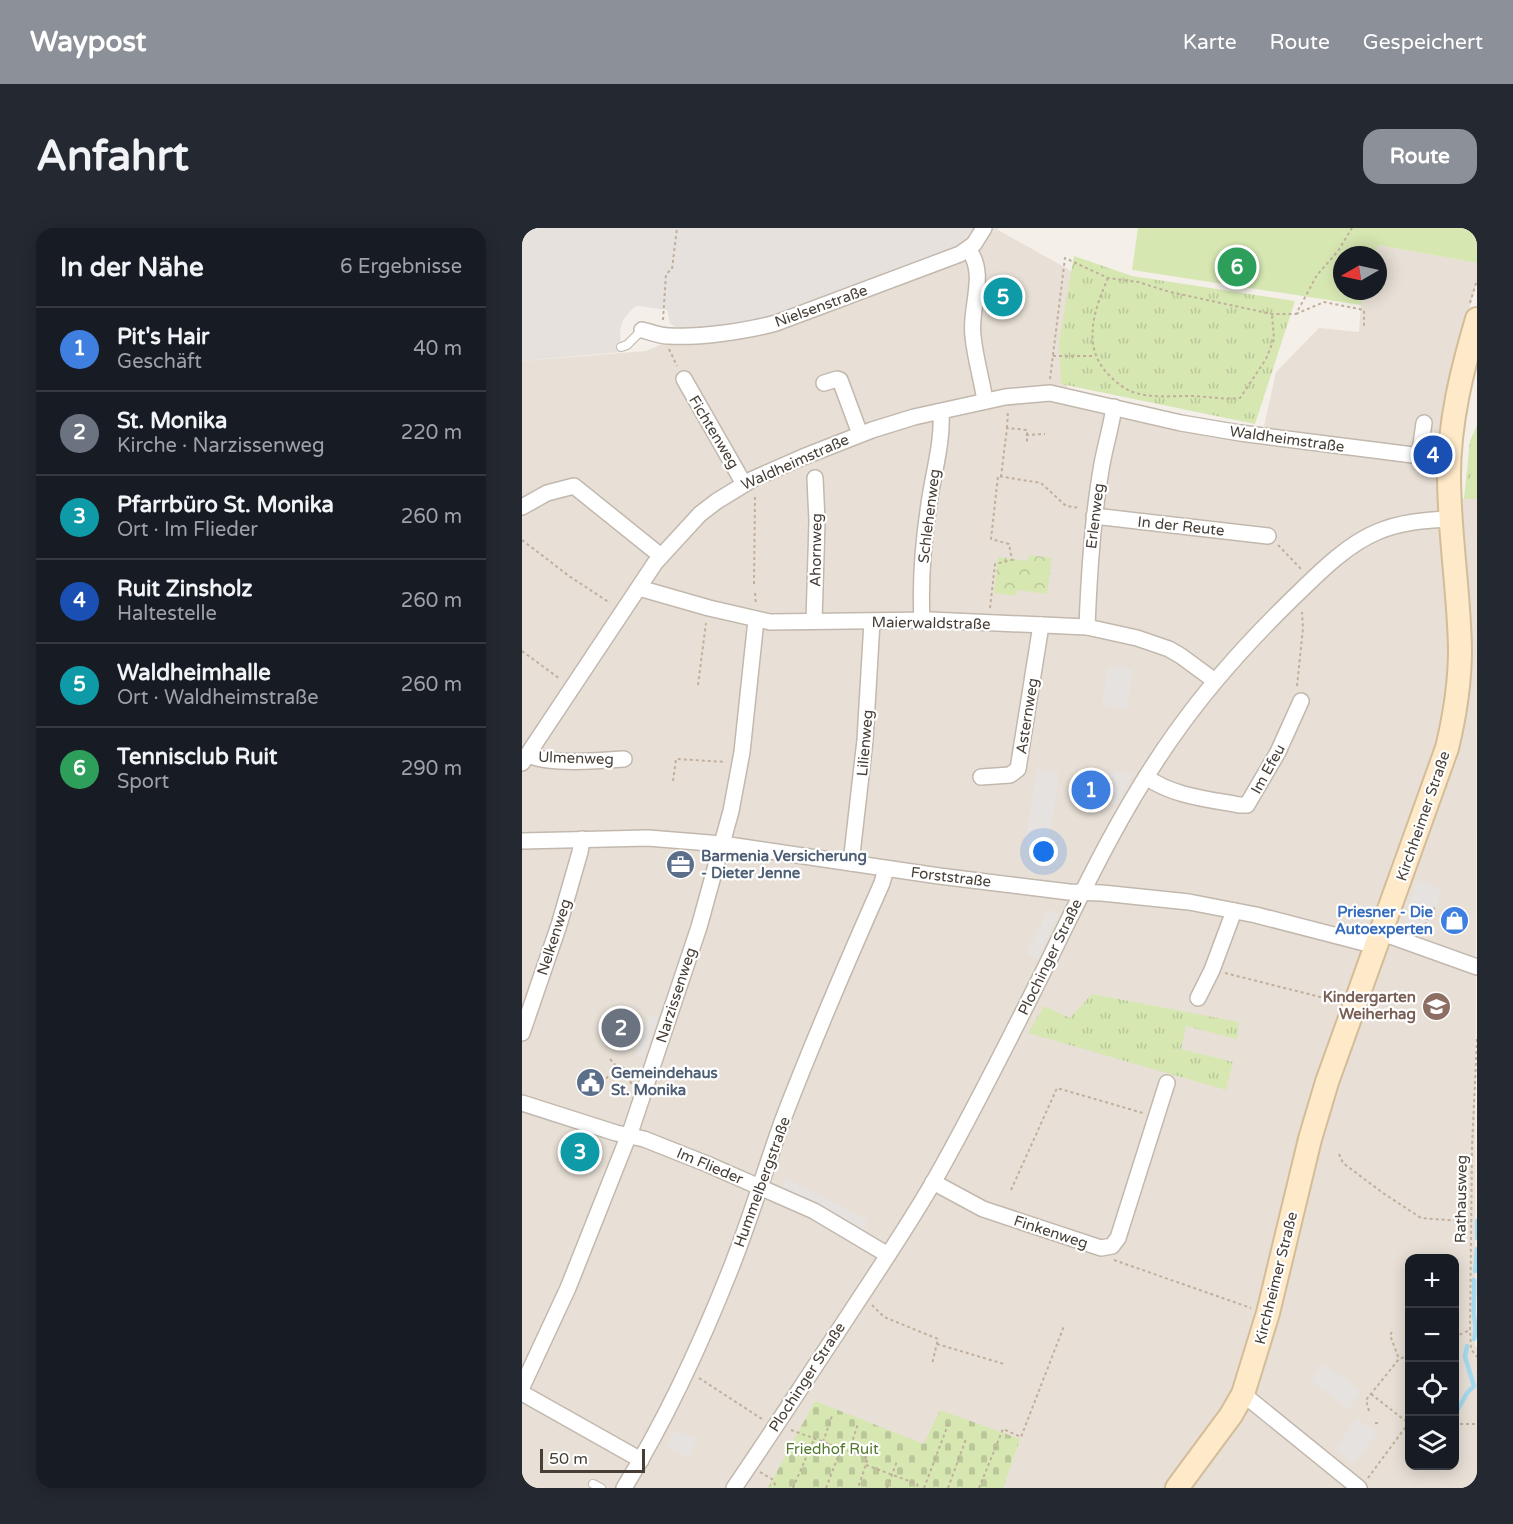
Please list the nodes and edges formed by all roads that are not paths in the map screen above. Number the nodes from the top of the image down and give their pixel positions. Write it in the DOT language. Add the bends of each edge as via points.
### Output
graph roads {
  1 [pos="984,228"];
  2 [pos="968,249"];
  3 [pos="1477,319"];
  4 [pos="642,330"];
  5 [pos="621,347"];
  6 [pos="684,379"];
  7 [pos="824,383"];
  8 [pos="985,401"];
  9 [pos="1114,407"];
  10 [pos="941,411"];
  11 [pos="1424,423"];
  12 [pos="860,434"];
  13 [pos="815,478"];
  14 [pos="748,482"];
  15 [pos="522,507"];
  16 [pos="1095,513"];
  17 [pos="1450,519"];
  18 [pos="1268,536"];
  19 [pos="661,556"];
  20 [pos="639,588"];
  21 [pos="756,620"];
  22 [pos="814,621"];
  23 [pos="922,621"];
  24 [pos="872,622"];
  25 [pos="1041,625"];
  26 [pos="1087,627"];
  27 [pos="1215,681"];
  28 [pos="1301,701"];
  29 [pos="525,759"];
  30 [pos="624,759"];
  31 [pos="981,777"];
  32 [pos="1146,777"];
  33 [pos="582,839"];
  34 [pos="522,841"];
  35 [pos="722,844"];
  36 [pos="852,863"];
  37 [pos="886,869"];
  38 [pos="1082,891"];
  39 [pos="1234,911"];
  40 [pos="1379,939"];
  41 [pos="1477,967"];
  42 [pos="1198,998"];
  43 [pos="522,1033"];
  44 [pos="1167,1083"];
  45 [pos="522,1103"];
  46 [pos="628,1136"];
  47 [pos="933,1182"];
  48 [pos="759,1186"];
  49 [pos="888,1255"];
  50 [pos="522,1387"];
  51 [pos="522,1393"];
  52 [pos="1243,1394"];
  53 [pos="641,1460"];
  54 [pos="1363,1484"];
  55 [pos="624,1488"];
  56 [pos="734,1488"];
  57 [pos="1177,1488"];
  1 -- 2 [label="street, Nielsenstraße"];
  2 -- 4 [label="street, Nielsenstraße" via="749,330 678,336"];
  2 -- 8 [label="street" via="977,272 973,335"];
  3 -- 17 [label="main road, Kirchheimer Straße" via="1460,384 1450,445"];
  4 -- 5 [label="lane"];
  6 -- 14 [label="street, Fichtenweg"];
  7 -- 12 [label="street" via="840,381"];
  8 -- 9 [label="street, Waldheimstraße" via="1050,393"];
  8 -- 10 [label="street, Waldheimstraße"];
  9 -- 11 [label="street, Waldheimstraße" via="1240,433 1413,455 1420,451"];
  9 -- 16 [label="street, Erlenweg"];
  10 -- 12 [label="street, Waldheimstraße"];
  10 -- 23 [label="street, Schlehenweg" via="922,563"];
  12 -- 14 [label="street, Waldheimstraße"];
  13 -- 22 [label="street, Ahornweg"];
  14 -- 19 [label="street, Waldheimstraße" via="700,514"];
  15 -- 19 [label="street" via="547,493 574,486"];
  16 -- 18 [label="street, In der Reute"];
  16 -- 26 [label="street, Erlenweg"];
  17 -- 27 [label="street, Plochinger Straße" via="1409,523 1378,531 1357,543 1310,580"];
  17 -- 40 [label="main road, Kirchheimer Straße" via="1460,647 1455,711 1437,782"];
  19 -- 20 [label="street, Waldheimstraße"];
  20 -- 21 [label="street, Maierwaldstraße"];
  20 -- 29 [label="street, Waldheimstraße"];
  21 -- 22 [label="street, Maierwaldstraße"];
  21 -- 35 [label="street, Narzissenweg" via="740,762"];
  22 -- 24 [label="street, Maierwaldstraße"];
  23 -- 24 [label="street, Maierwaldstraße"];
  23 -- 25 [label="street, Maierwaldstraße"];
  24 -- 36 [label="street, Lilienweg"];
  25 -- 26 [label="street, Maierwaldstraße"];
  25 -- 31 [label="street, Asternweg" via="1018,769 1010,775"];
  26 -- 27 [label="street, Maierwaldstraße" via="1163,647"];
  27 -- 32 [label="street, Plochinger Straße"];
  28 -- 32 [label="street, Im Efeu" via="1278,752 1246,805 1185,795"];
  29 -- 30 [label="street, Ulmenweg"];
  32 -- 38 [label="street, Plochinger Straße"];
  33 -- 34 [label="street, Forststraße"];
  33 -- 35 [label="street, Forststraße" via="648,838"];
  33 -- 43 [label="street, Nelkenweg" via="559,925"];
  35 -- 36 [label="street, Forststraße"];
  35 -- 46 [label="street, Narzissenweg" via="678,991"];
  36 -- 37 [label="street, Forststraße"];
  37 -- 38 [label="street, Forststraße"];
  37 -- 48 [label="street, Hummelbergstraße" via="801,1072"];
  38 -- 39 [label="street, Forststraße" via="1189,902"];
  38 -- 47 [label="street, Plochinger Straße"];
  39 -- 40 [label="street, Forststraße"];
  39 -- 42 [label="street"];
  40 -- 41 [label="street, Forststraße"];
  40 -- 52 [label="main road, Kirchheimer Straße" via="1318,1111 1268,1313"];
  44 -- 47 [label="street, Finkenweg" via="1118,1238 1106,1248 983,1209"];
  45 -- 46 [label="street, Im Flieder"];
  46 -- 48 [label="street, Im Flieder" via="666,1147"];
  46 -- 50 [label="street, Narzissenweg" via="568,1288"];
  47 -- 49 [label="street, Plochinger Straße"];
  48 -- 49 [label="street, Im Flieder" via="814,1211"];
  48 -- 53 [label="street, Hummelbergstraße" via="732,1266 687,1373"];
  49 -- 56 [label="street, Plochinger Straße"];
  51 -- 53 [label="street"];
  52 -- 54 [label="street"];
  52 -- 57 [label="main road, Kirchheimer Straße"];
  53 -- 55 [label="street, Hummelbergstraße"];
}
